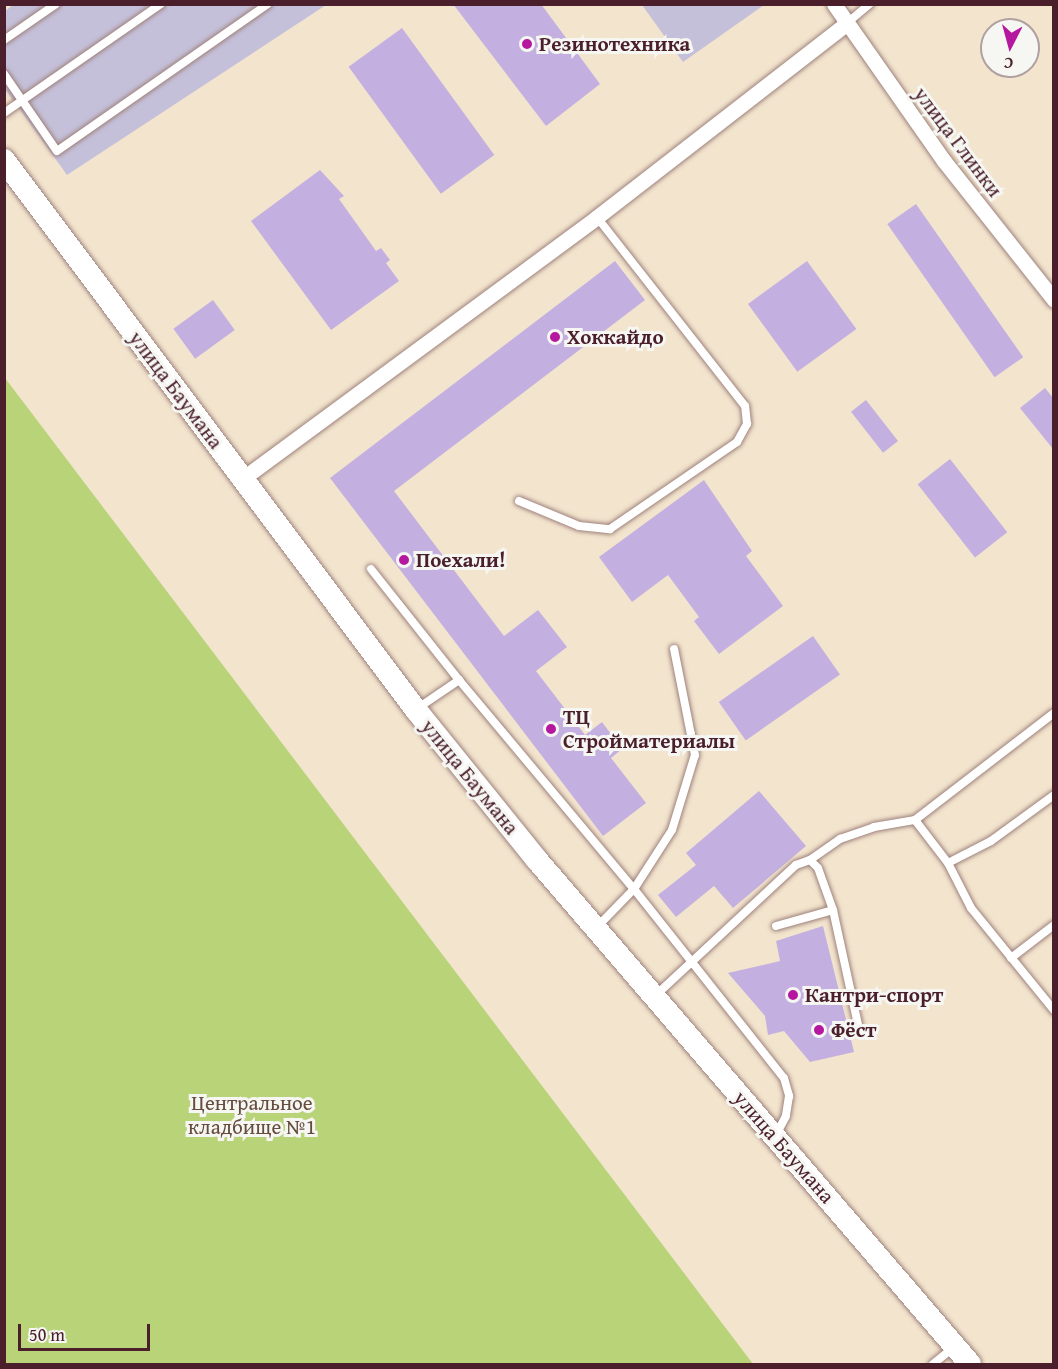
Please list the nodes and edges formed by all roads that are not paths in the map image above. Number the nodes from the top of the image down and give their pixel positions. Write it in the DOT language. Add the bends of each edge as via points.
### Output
graph roads {
  1 [pos="56,4"];
  2 [pos="161,4"];
  3 [pos="268,4"];
  4 [pos="834,4"];
  5 [pos="870,4"];
  6 [pos="847,22"];
  7 [pos="4,40"];
  8 [pos="4,74"];
  9 [pos="22,100"];
  10 [pos="4,113"];
  11 [pos="4,160"];
  12 [pos="597,217"];
  13 [pos="1053,300"];
  14 [pos="242,479"];
  15 [pos="519,501"];
  16 [pos="371,569"];
  17 [pos="674,649"];
  18 [pos="459,680"];
  19 [pos="416,710"];
  20 [pos="1053,713"];
  21 [pos="1053,795"];
  22 [pos="915,820"];
  23 [pos="810,860"];
  24 [pos="948,863"];
  25 [pos="634,890"];
  26 [pos="833,910"];
  27 [pos="776,926"];
  28 [pos="1053,926"];
  29 [pos="596,928"];
  30 [pos="1011,958"];
  31 [pos="690,961"];
  32 [pos="654,996"];
  33 [pos="1053,1010"];
  34 [pos="859,1029"];
  35 [pos="775,1136"];
  36 [pos="955,1346"];
  37 [pos="933,1365"];
  38 [pos="970,1365"];
  1 -- 7 [label="lane"];
  2 -- 9 [label="lane"];
  3 -- 9 [label="lane" via="57,151"];
  4 -- 6 [label="street, улица Глинки"];
  5 -- 6 [label="lane"];
  6 -- 12 [label="street"];
  6 -- 13 [label="street, улица Глинки" via="944,161"];
  8 -- 9 [label="lane"];
  9 -- 10 [label="lane"];
  11 -- 14 [label="main road, улица Баумана"];
  12 -- 14 [label="street"];
  12 -- 15 [label="lane" via="745,406 747,424 737,442 610,529 579,526"];
  14 -- 19 [label="main road, улица Баумана"];
  16 -- 18 [label="lane"];
  17 -- 25 [label="lane" via="695,755 672,830"];
  18 -- 19 [label="lane"];
  18 -- 25 [label="lane"];
  19 -- 29 [label="main road, улица Баумана"];
  20 -- 22 [label="lane"];
  21 -- 24 [label="lane" via="991,841"];
  22 -- 23 [label="lane" via="874,827 840,839"];
  22 -- 24 [label="lane"];
  23 -- 26 [label="lane" via="818,868"];
  23 -- 31 [label="lane" via="796,865"];
  24 -- 30 [label="lane" via="971,908"];
  25 -- 29 [label="lane"];
  25 -- 31 [label="lane"];
  26 -- 27 [label="lane"];
  26 -- 34 [label="lane"];
  28 -- 30 [label="lane"];
  29 -- 32 [label="main road, улица Баумана"];
  30 -- 33 [label="lane"];
  31 -- 32 [label="lane"];
  31 -- 35 [label="lane" via="784,1078 789,1096 786,1116"];
  32 -- 35 [label="main road, улица Баумана"];
  35 -- 36 [label="main road, улица Баумана"];
  36 -- 37 [label="lane"];
  36 -- 38 [label="main road, улица Баумана"];
}
